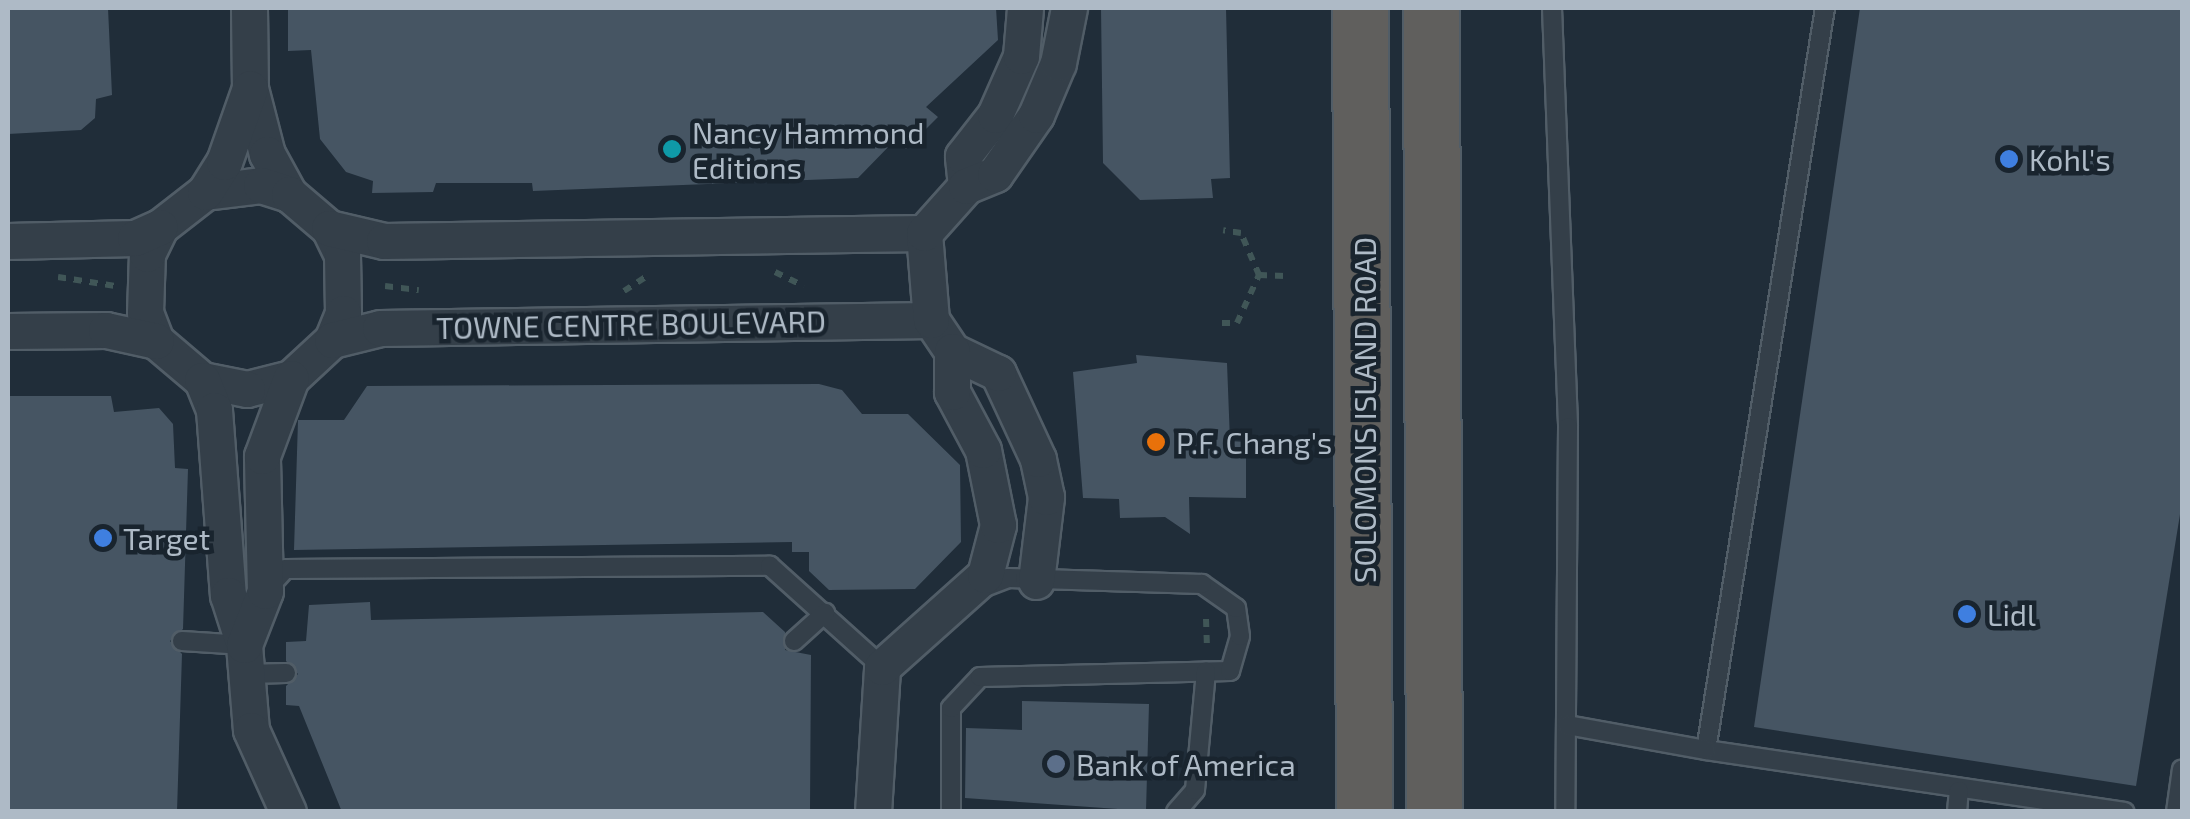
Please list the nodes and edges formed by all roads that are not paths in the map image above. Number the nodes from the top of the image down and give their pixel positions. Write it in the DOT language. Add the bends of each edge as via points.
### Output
graph roads {
  1 [pos="249,8"];
  2 [pos="1024,8"];
  3 [pos="1069,8"];
  4 [pos="1360,8"];
  5 [pos="1431,8"];
  6 [pos="1552,8"];
  7 [pos="1825,8"];
  8 [pos="250,88"];
  9 [pos="966,186"];
  10 [pos="205,192"];
  11 [pos="289,194"];
  12 [pos="160,227"];
  13 [pos="329,228"];
  14 [pos="924,232"];
  15 [pos="8,241"];
  16 [pos="931,320"];
  17 [pos="8,332"];
  18 [pos="156,340"];
  19 [pos="332,340"];
  20 [pos="952,351"];
  21 [pos="292,378"];
  22 [pos="202,380"];
  23 [pos="1036,581"];
  24 [pos="265,591"];
  25 [pos="972,591"];
  26 [pos="825,613"];
  27 [pos="794,640"];
  28 [pos="182,641"];
  29 [pos="244,659"];
  30 [pos="882,667"];
  31 [pos="1206,672"];
  32 [pos="286,673"];
  33 [pos="1567,725"];
  34 [pos="1362,749"];
  35 [pos="1706,750"];
  36 [pos="2182,770"];
  37 [pos="1959,791"];
  38 [pos="288,812"];
  39 [pos="873,812"];
  40 [pos="950,812"];
  41 [pos="1176,812"];
  42 [pos="1330,812"];
  43 [pos="1364,812"];
  44 [pos="1434,812"];
  45 [pos="1565,812"];
  46 [pos="1956,812"];
  47 [pos="2124,812"];
  48 [pos="2176,812"];
  1 -- 8 [label="street"];
  2 -- 9 [label="street" via="1021,56 995,116 964,156"];
  3 -- 9 [label="street" via="1058,63 1036,115 995,174"];
  4 -- 34 [label="highway, SOLOMONS ISLAND ROAD"];
  5 -- 44 [label="highway"];
  6 -- 33 [label="lane" via="1568,427"];
  7 -- 35 [label="lane"];
  8 -- 10 [label="street"];
  8 -- 11 [label="street" via="267,154"];
  9 -- 14 [label="street"];
  10 -- 11 [label="street" via="262,185"];
  10 -- 12 [label="street"];
  11 -- 13 [label="street"];
  12 -- 15 [label="street" via="135,238"];
  12 -- 18 [label="street" via="141,284"];
  13 -- 14 [label="street" via="378,241"];
  13 -- 19 [label="street" via="347,284"];
  14 -- 16 [label="street"];
  16 -- 19 [label="street, TOWNE CENTRE BOULEVARD" via="380,328"];
  16 -- 20 [label="street"];
  17 -- 18 [label="street" via="106,330"];
  18 -- 22 [label="street"];
  19 -- 21 [label="street, TOWNE CENTRE BOULEVARD"];
  20 -- 23 [label="street" via="998,373 1038,458 1046,497"];
  20 -- 25 [label="street" via="952,392 996,488 998,525 985,576"];
  21 -- 22 [label="street" via="246,389"];
  21 -- 24 [label="street" via="262,456"];
  22 -- 29 [label="street" via="214,410 228,594"];
  23 -- 25 [label="lane" via="1008,578"];
  23 -- 31 [label="lane" via="1202,584 1236,608 1240,636 1230,670"];
  24 -- 26 [label="lane" via="285,569 770,566"];
  24 -- 29 [label="street"];
  25 -- 30 [label="street"];
  26 -- 27 [label="lane"];
  26 -- 30 [label="lane"];
  28 -- 29 [label="lane"];
  29 -- 32 [label="lane"];
  29 -- 38 [label="street" via="251,730"];
  30 -- 39 [label="street"];
  31 -- 40 [label="lane" via="980,677 951,708"];
  31 -- 41 [label="lane" via="1195,790"];
  33 -- 35 [label="lane"];
  33 -- 45 [label="lane"];
  34 -- 42 [label="highway"];
  34 -- 43 [label="highway, SOLOMONS ISLAND ROAD"];
  35 -- 37 [label="lane"];
  36 -- 48 [label="lane"];
  37 -- 46 [label="lane"];
  37 -- 47 [label="lane"];
}
